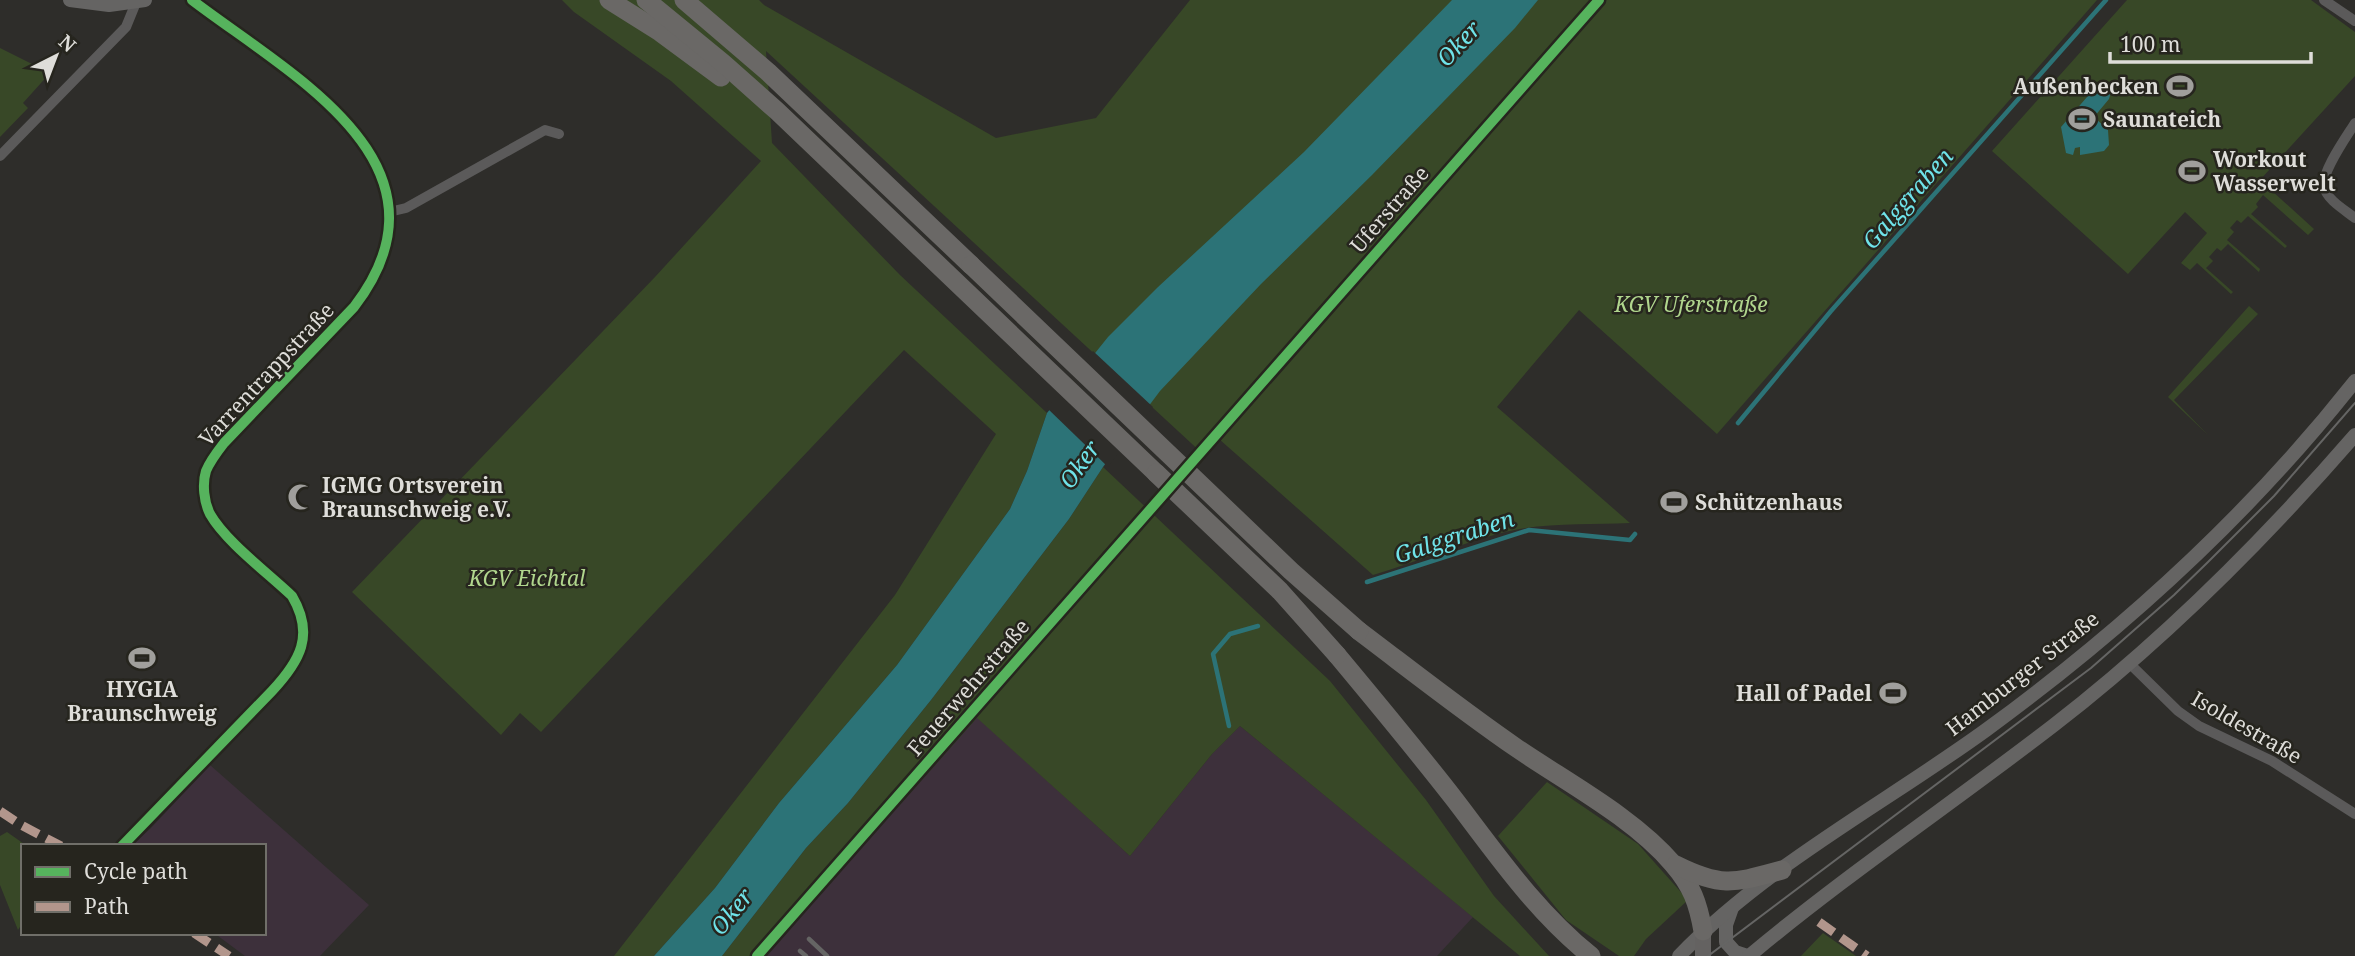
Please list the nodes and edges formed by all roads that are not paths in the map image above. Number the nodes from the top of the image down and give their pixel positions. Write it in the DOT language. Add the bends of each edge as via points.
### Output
graph roads {
  1 [pos="70,0"];
  2 [pos="192,0"];
  3 [pos="609,0"];
  4 [pos="646,0"];
  5 [pos="684,0"];
  6 [pos="701,0"];
  7 [pos="1599,0"];
  8 [pos="2324,0"];
  9 [pos="140,1"];
  10 [pos="2355,21"];
  11 [pos="768,72"];
  12 [pos="2355,123"];
  13 [pos="559,134"];
  14 [pos="0,156"];
  15 [pos="830,161"];
  16 [pos="389,212"];
  17 [pos="2355,218"];
  18 [pos="2355,381"];
  19 [pos="2355,435"];
  20 [pos="1208,443"];
  21 [pos="2129,663"];
  22 [pos="2355,814"];
  23 [pos="124,844"];
  24 [pos="1672,863"];
  25 [pos="1782,870"];
  26 [pos="1732,907"];
  27 [pos="1703,931"];
  28 [pos="757,956"];
  29 [pos="1591,956"];
  30 [pos="1679,956"];
  31 [pos="1703,956"];
  32 [pos="1748,956"];
  1 -- 9 [label="main road" via="109,5"];
  2 -- 16 [label="street, Varrentrappstraße" via="337,111 374,158 385,183"];
  3 -- 15 [label="highway" via="660,32"];
  4 -- 15 [label="highway"];
  5 -- 11 [label="highway"];
  6 -- 11 [label="highway"];
  7 -- 20 [label="street, Uferstraße"];
  8 -- 10 [label="street"];
  9 -- 14 [label="street" via="125,27"];
  11 -- 24 [label="highway, bridge" via="1359,631 1512,745 1644,834"];
  12 -- 17 [label="street" via="2325,175 2324,187"];
  13 -- 16 [label="street" via="545,130 406,208"];
  15 -- 29 [label="highway, bridge" via="1280,591 1338,655 1526,893 1564,935"];
  16 -- 23 [label="street, Varrentrappstraße" via="385,252 367,290 224,443 205,473 204,494 210,513 292,596 299,609 303,639 298,657 289,673"];
  18 -- 25 [label="main road, Hamburger Straße" via="2259,492 2162,589 1988,729"];
  19 -- 21 [label="main road" via="2286,513"];
  20 -- 28 [label="street, Feuerwehrstraße"];
  21 -- 22 [label="street, Isoldestraße" via="2199,726 2272,761"];
  21 -- 32 [label="main road"];
  24 -- 25 [label="highway" via="1724,883"];
  24 -- 27 [label="highway" via="1698,904"];
  25 -- 26 [label="main road, Hamburger Straße"];
  26 -- 27 [label="main road, Hamburger Straße"];
  26 -- 32 [label="main road" via="1726,942 1735,952"];
  27 -- 30 [label="main road, Hamburger Straße"];
  27 -- 31 [label="main road"];
}
